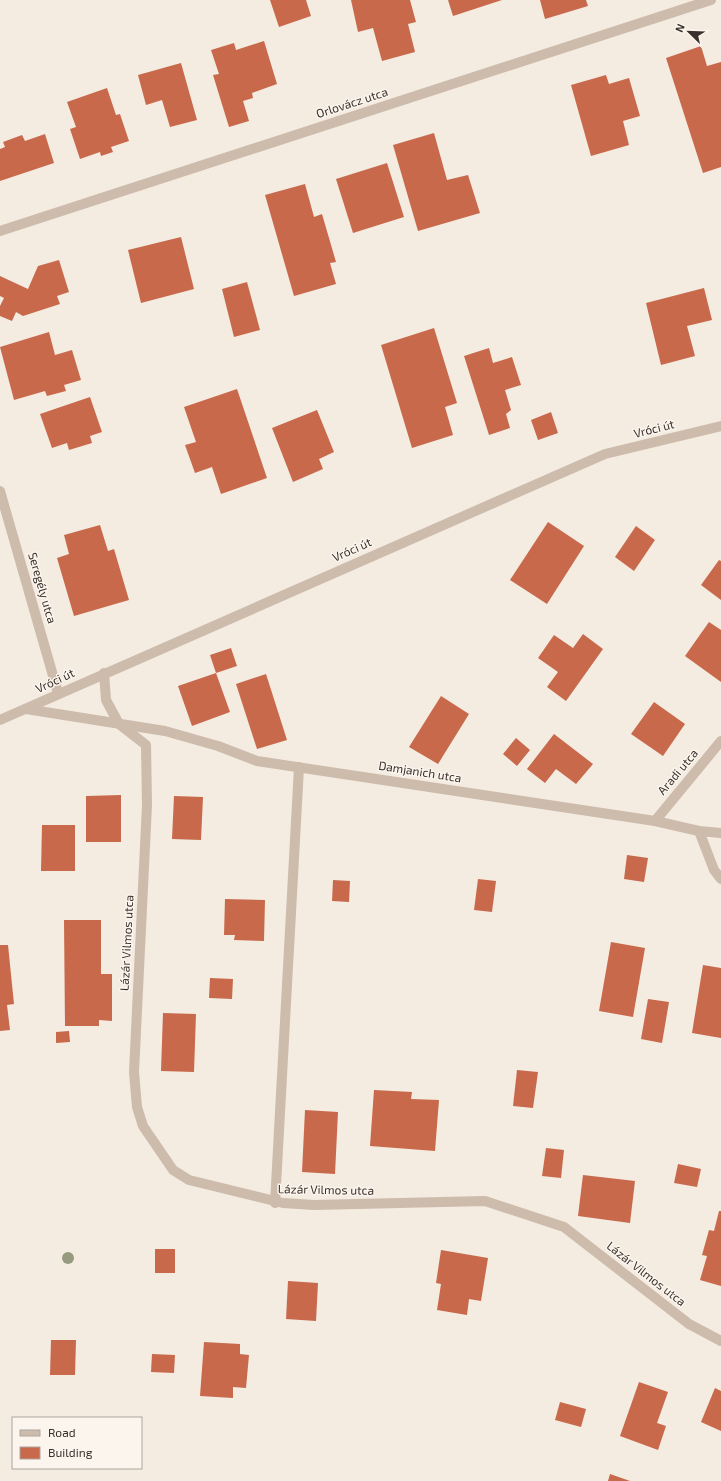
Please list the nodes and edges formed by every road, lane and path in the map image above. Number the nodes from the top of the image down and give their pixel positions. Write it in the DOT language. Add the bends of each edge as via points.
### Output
graph roads {
  1 [pos="711,0"];
  2 [pos="0,231"];
  3 [pos="721,426"];
  4 [pos="0,491"];
  5 [pos="104,673"];
  6 [pos="58,693"];
  7 [pos="26,709"];
  8 [pos="0,720"];
  9 [pos="119,724"];
  10 [pos="721,741"];
  11 [pos="299,767"];
  12 [pos="655,820"];
  13 [pos="699,831"];
  14 [pos="721,834"];
  15 [pos="721,879"];
  16 [pos="274,1203"];
  17 [pos="721,1341"];
  1 -- 2 [label="street, Orlovácz utca"];
  3 -- 5 [label="street, Vróci út" via="605,454"];
  4 -- 6 [label="street, Seregély utca"];
  5 -- 6 [label="street, Vróci út"];
  5 -- 9 [label="street" via="106,700"];
  6 -- 7 [label="street, Vróci út"];
  7 -- 8 [label="street, Vróci út"];
  7 -- 9 [label="street, Damjanich utca"];
  9 -- 11 [label="street, Damjanich utca" via="165,731 218,746 257,761"];
  9 -- 16 [label="street, Lázár Vilmos utca" via="146,745 147,805 134,1072 137,1107 143,1126 173,1170 189,1180"];
  10 -- 12 [label="street, Aradi utca"];
  11 -- 12 [label="street, Damjanich utca"];
  11 -- 16 [label="street"];
  12 -- 13 [label="street, Damjanich utca"];
  13 -- 14 [label="street, Damjanich utca"];
  13 -- 15 [label="street" via="714,870"];
  16 -- 17 [label="street, Lázár Vilmos utca" via="314,1205 485,1201 564,1228 689,1324"];
}
